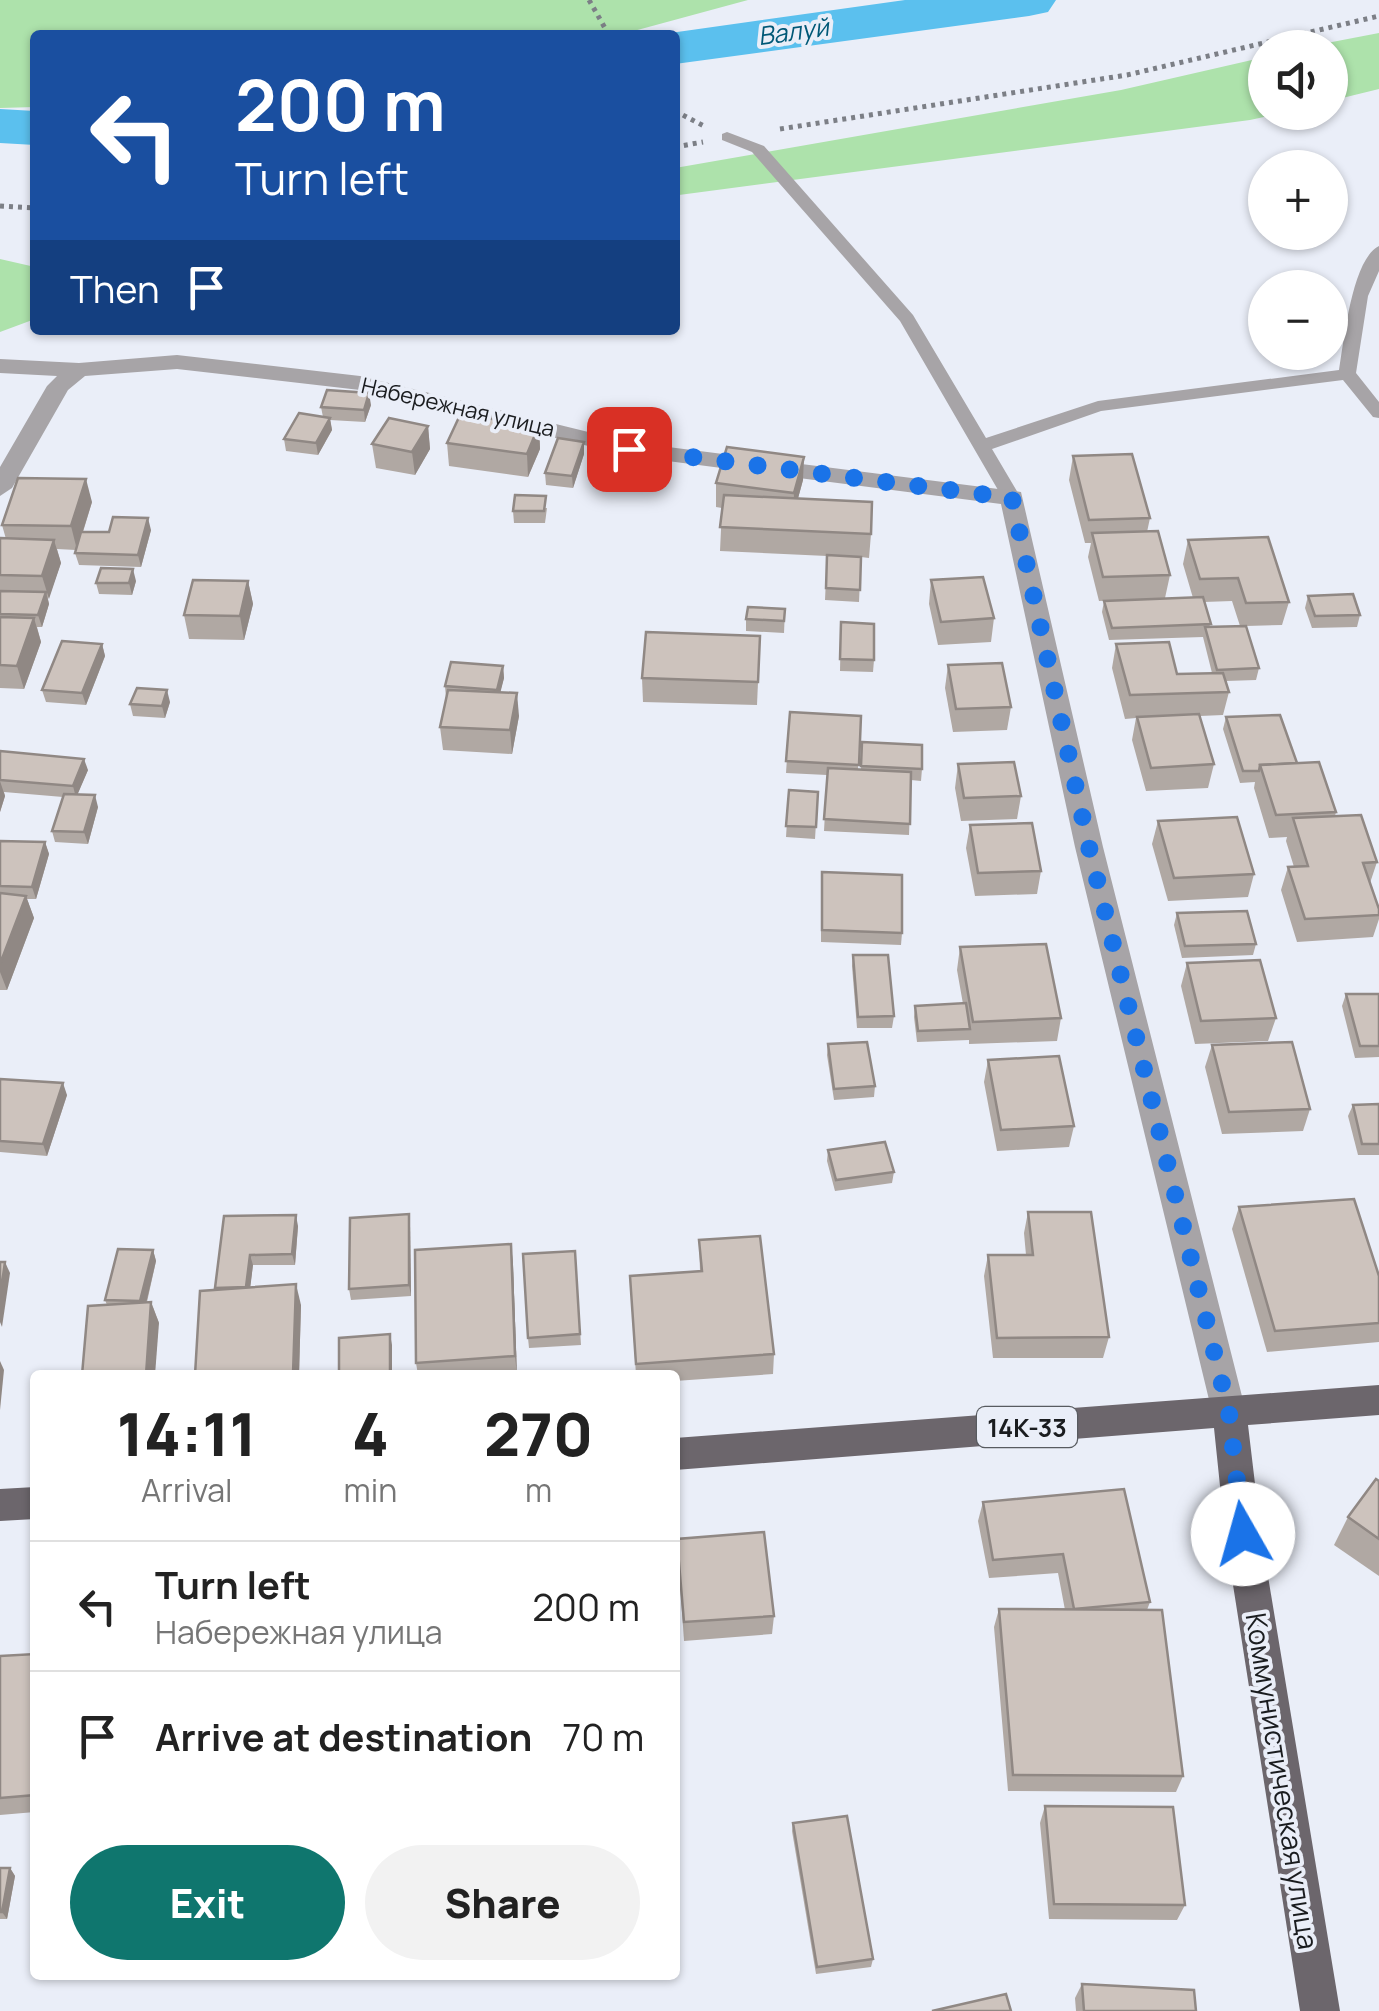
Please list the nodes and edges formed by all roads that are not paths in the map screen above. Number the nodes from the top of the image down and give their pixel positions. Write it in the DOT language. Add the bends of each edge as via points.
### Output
graph roads {
  1 [pos="728,137"];
  2 [pos="1379,251"];
  3 [pos="0,366"];
  4 [pos="80,370"];
  5 [pos="1347,374"];
  6 [pos="1379,412"];
  7 [pos="982,446"];
  8 [pos="0,488"];
  9 [pos="1012,498"];
  10 [pos="1379,1400"];
  11 [pos="1229,1412"];
  12 [pos="680,1454"];
  13 [pos="30,1502"];
  14 [pos="0,1505"];
  15 [pos="1320,2011"];
  1 -- 7 [label="lane" via="758,149 907,318"];
  2 -- 5 [label="lane" via="1360,296"];
  3 -- 4 [label="street, Набережная улица"];
  4 -- 8 [label="street" via="59,386"];
  4 -- 9 [label="street, Набережная улица" via="177,362 360,383 629,449"];
  5 -- 6 [label="lane"];
  5 -- 7 [label="lane" via="1098,406"];
  7 -- 9 [label="lane"];
  9 -- 11 [label="street, Коммунистическая улица" via="1089,847"];
  10 -- 11 [label="main road, 14К-33"];
  11 -- 12 [label="main road, 14К-33"];
  11 -- 15 [label="main road, Коммунистическая улица"];
  13 -- 14 [label="main road"];
}
